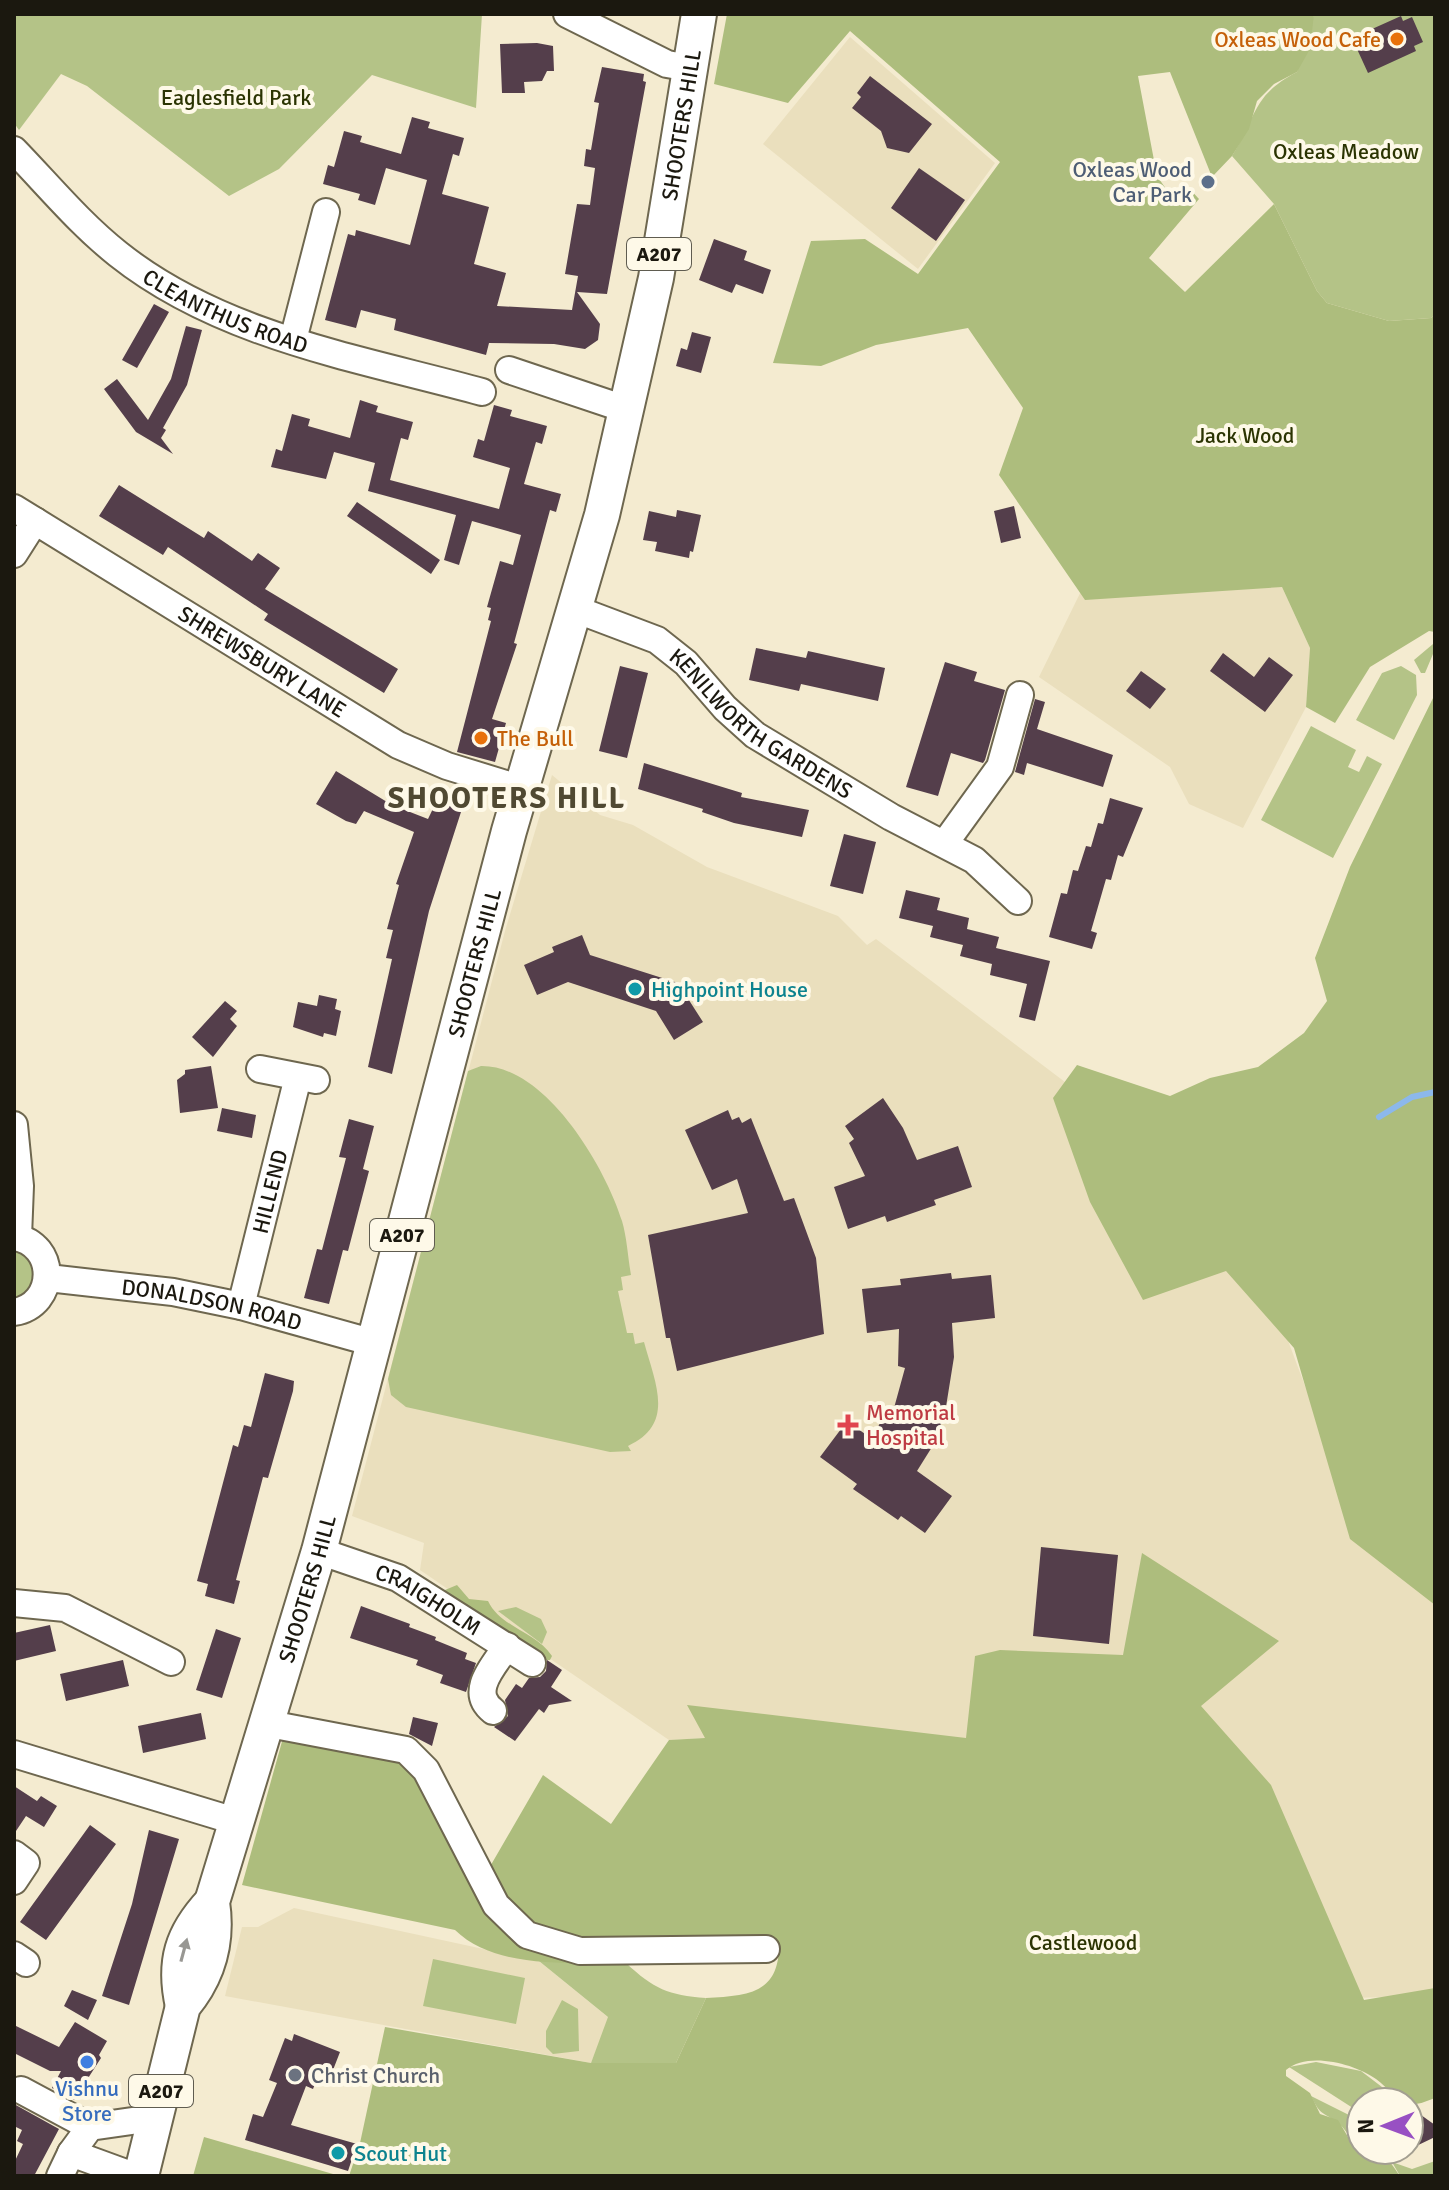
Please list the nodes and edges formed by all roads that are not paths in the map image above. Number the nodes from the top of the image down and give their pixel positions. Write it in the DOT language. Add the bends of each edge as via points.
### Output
graph roads {
  1 [pos="567,14"];
  2 [pos="699,14"];
  3 [pos="690,68"];
  4 [pos="14,150"];
  5 [pos="326,212"];
  6 [pos="293,340"];
  7 [pos="509,370"];
  8 [pos="482,392"];
  9 [pos="628,410"];
  10 [pos="24,515"];
  11 [pos="14,554"];
  12 [pos="575,609"];
  13 [pos="1020,695"];
  14 [pos="522,789"];
  15 [pos="945,843"];
  16 [pos="1018,901"];
  17 [pos="260,1069"];
  18 [pos="14,1125"];
  19 [pos="16,1237"];
  20 [pos="48,1278"];
  21 [pos="241,1306"];
  22 [pos="14,1312"];
  23 [pos="374,1343"];
  24 [pos="319,1551"];
  25 [pos="14,1603"];
  26 [pos="507,1646"];
  27 [pos="171,1662"];
  28 [pos="532,1663"];
  29 [pos="493,1711"];
  30 [pos="264,1723"];
  31 [pos="14,1754"];
  32 [pos="235,1821"];
  33 [pos="14,1854"];
  34 [pos="14,1881"];
  35 [pos="766,1949"];
  36 [pos="21,2090"];
  37 [pos="153,2118"];
  38 [pos="90,2127"];
  39 [pos="66,2165"];
  40 [pos="134,2176"];
  41 [pos="141,2176"];
  1 -- 3 [label="street" via="667,64"];
  2 -- 3 [label="main road, SHOOTERS HILL / A207"];
  3 -- 9 [label="main road, SHOOTERS HILL / A207" via="656,278"];
  4 -- 6 [label="street, CLEANTHUS ROAD" via="83,224 153,279 209,312"];
  5 -- 6 [label="street"];
  6 -- 8 [label="street, CLEANTHUS ROAD"];
  7 -- 9 [label="street"];
  9 -- 12 [label="main road, SHOOTERS HILL / A207"];
  10 -- 11 [label="street"];
  10 -- 14 [label="street, SHREWSBURY LANE" via="398,745"];
  12 -- 14 [label="main road, SHOOTERS HILL / A207"];
  12 -- 15 [label="street, KENILWORTH GARDENS" via="657,640 755,735 891,817"];
  13 -- 15 [label="street" via="1000,767"];
  14 -- 23 [label="main road, SHOOTERS HILL / A207"];
  15 -- 16 [label="street, KENILWORTH GARDENS" via="974,860"];
  17 -- 21 [label="street, HILLEND" via="307,1078"];
  18 -- 19 [label="street" via="20,1186"];
  19 -- 20 [label="street" via="37,1248"];
  20 -- 21 [label="street, DONALDSON ROAD" via="173,1292"];
  20 -- 22 [label="street" via="39,1300"];
  21 -- 23 [label="street, DONALDSON ROAD"];
  23 -- 24 [label="main road, SHOOTERS HILL / A207"];
  24 -- 26 [label="street, CRAIGHOLM" via="398,1578"];
  24 -- 30 [label="main road, SHOOTERS HILL / A207"];
  25 -- 27 [label="street" via="65,1608"];
  26 -- 28 [label="street, CRAIGHOLM"];
  26 -- 29 [label="street" via="482,1690 484,1703"];
  30 -- 32 [label="main road, SHOOTERS HILL / A207"];
  30 -- 35 [label="street" via="406,1750 426,1770 496,1905 527,1935 580,1951"];
  31 -- 32 [label="street"];
  32 -- 37 [label="main road, SHOOTERS HILL / A207" via="212,1902 216,1932 202,1983 183,2006"];
  33 -- 34 [label="street" via="26,1863"];
  36 -- 38 [label="street"];
  37 -- 38 [label="street"];
  37 -- 41 [label="main road, SHOOTERS HILL / A207"];
  38 -- 39 [label="street"];
  39 -- 40 [label="street"];
}
